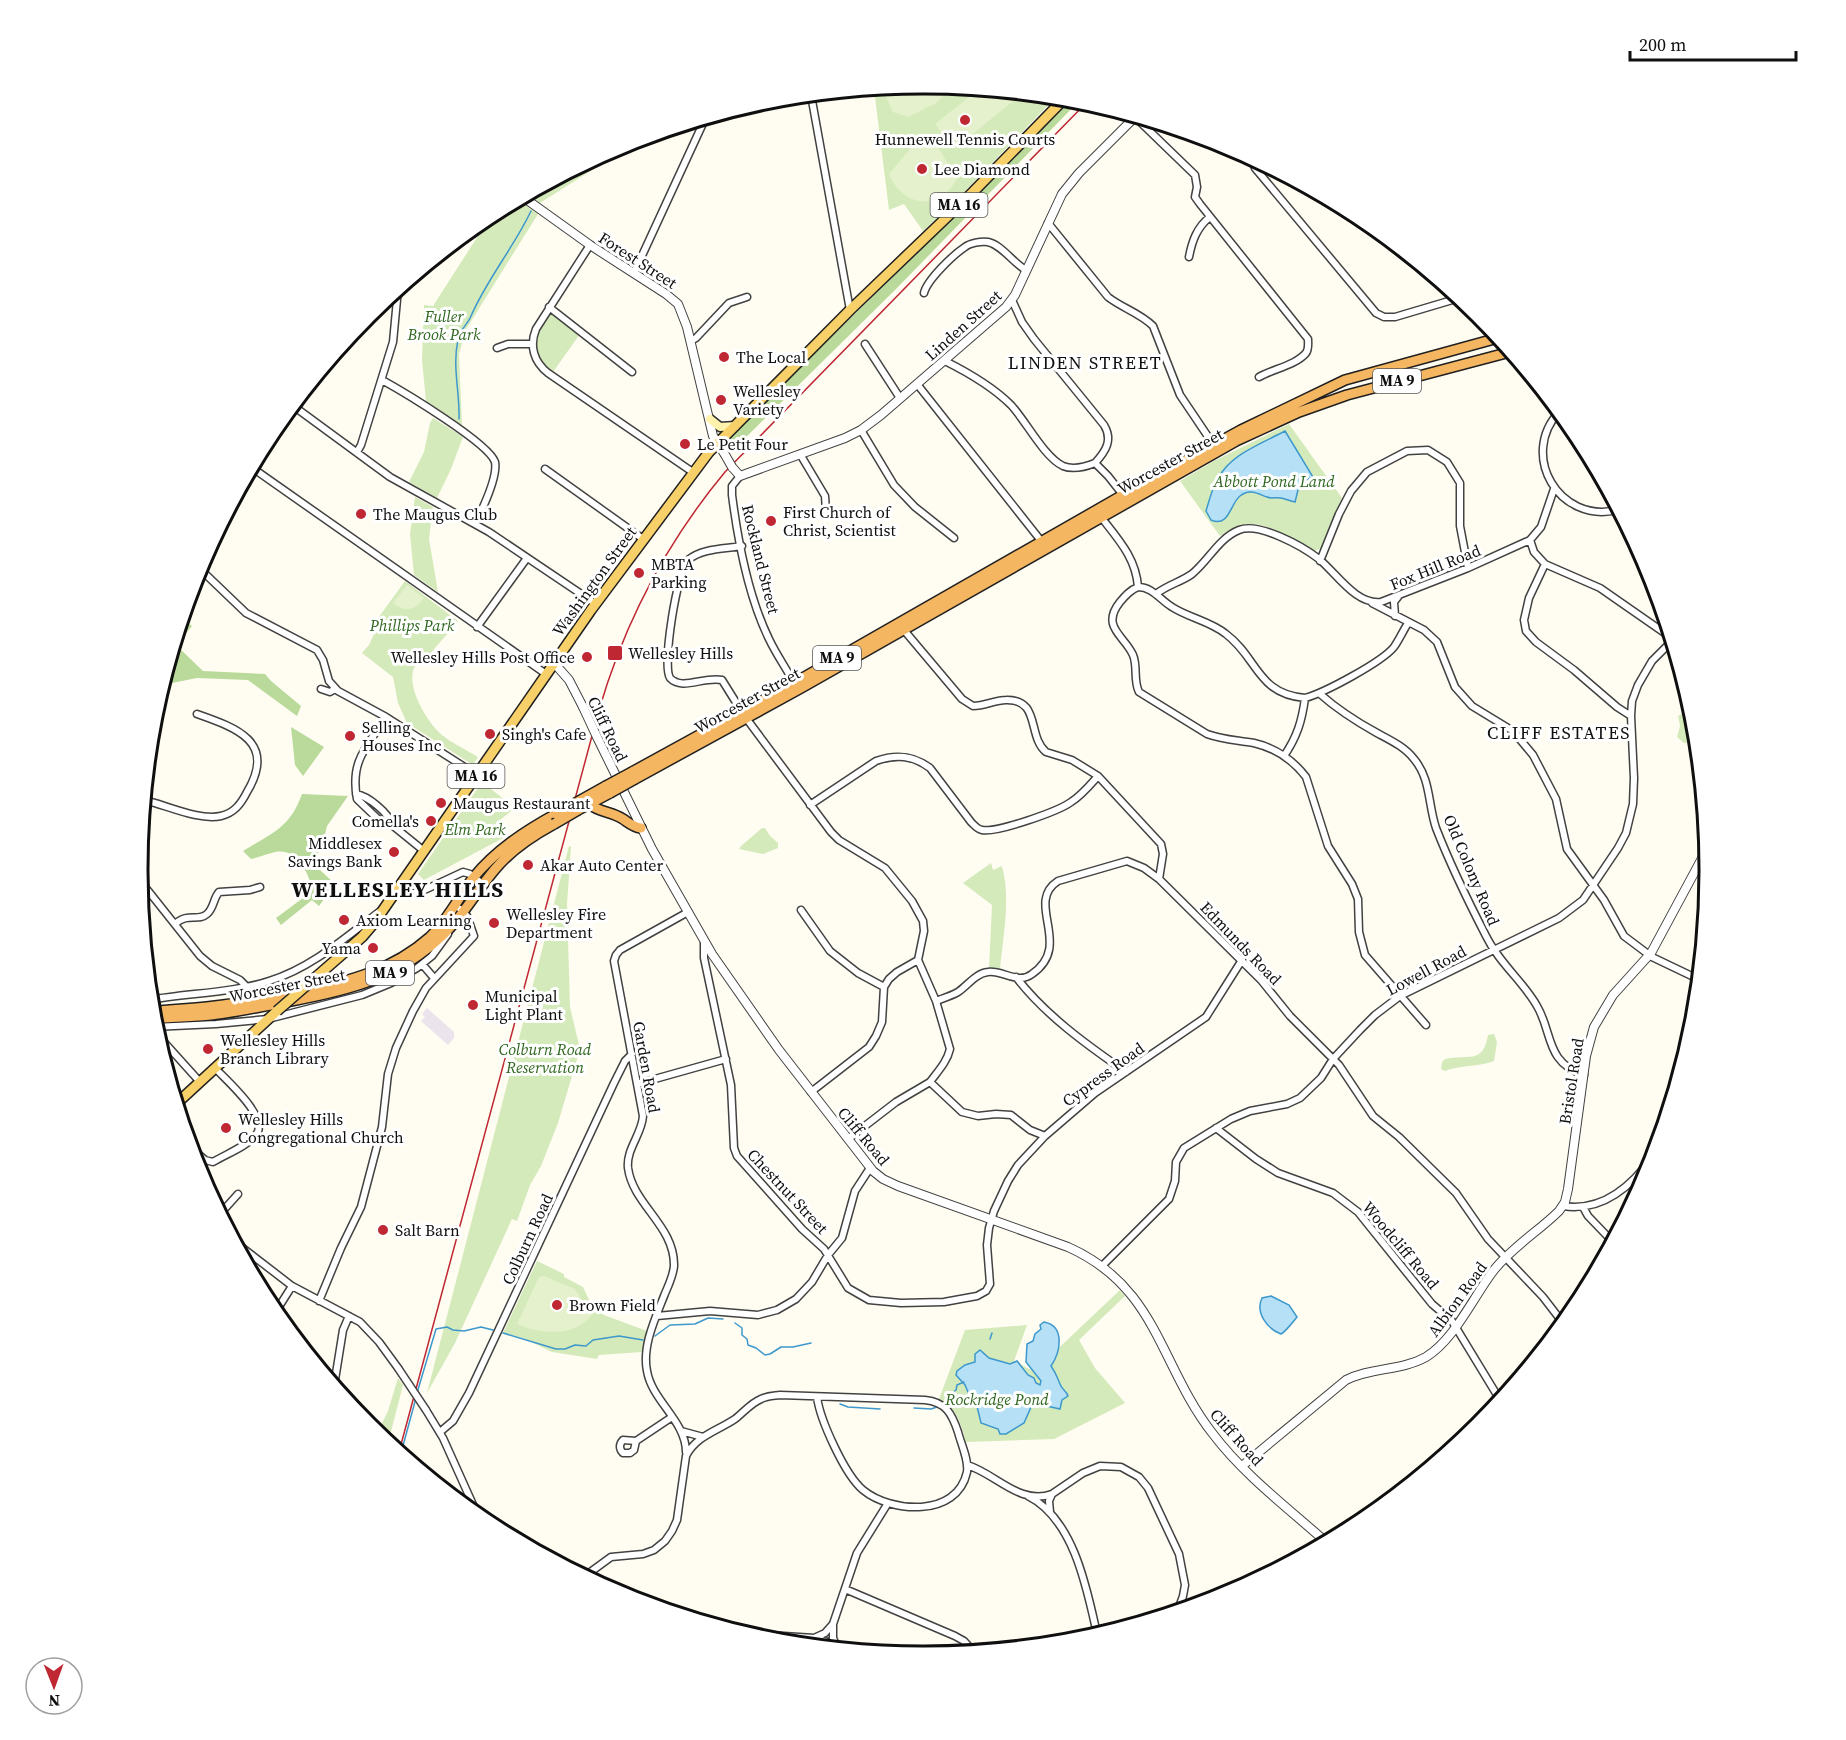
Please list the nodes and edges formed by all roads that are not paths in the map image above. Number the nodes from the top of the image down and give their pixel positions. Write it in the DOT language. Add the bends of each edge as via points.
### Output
graph roads {
  1 [pos="812,103"];
  2 [pos="1057,106"];
  3 [pos="1129,123"];
  4 [pos="701,128"];
  5 [pos="1146,128"];
  6 [pos="1257,170"];
  7 [pos="529,202"];
  8 [pos="1210,217"];
  9 [pos="1048,223"];
  10 [pos="590,245"];
  11 [pos="1189,257"];
  12 [pos="1026,270"];
  13 [pos="634,273"];
  14 [pos="924,293"];
  15 [pos="747,297"];
  16 [pos="1012,300"];
  17 [pos="397,301"];
  18 [pos="1449,301"];
  19 [pos="549,307"];
  20 [pos="850,310"];
  21 [pos="691,341"];
  22 [pos="1489,341"];
  23 [pos="532,344"];
  24 [pos="865,344"];
  25 [pos="1477,344"];
  26 [pos="497,348"];
  27 [pos="1501,354"];
  28 [pos="1477,360"];
  29 [pos="945,361"];
  30 [pos="632,372"];
  31 [pos="1259,377"];
  32 [pos="382,380"];
  33 [pos="917,384"];
  34 [pos="900,398"];
  35 [pos="299,410"];
  36 [pos="710,419"];
  37 [pos="1553,419"];
  38 [pos="735,426"];
  39 [pos="861,430"];
  40 [pos="718,443"];
  41 [pos="1213,444"];
  42 [pos="357,452"];
  43 [pos="800,454"];
  44 [pos="1095,463"];
  45 [pos="545,469"];
  46 [pos="258,472"];
  47 [pos="694,473"];
  48 [pos="740,476"];
  49 [pos="1554,489"];
  50 [pos="1123,495"];
  51 [pos="1610,510"];
  52 [pos="826,511"];
  53 [pos="1101,517"];
  54 [pos="475,524"];
  55 [pos="954,538"];
  56 [pos="643,539"];
  57 [pos="1530,540"];
  58 [pos="1042,542"];
  59 [pos="742,546"];
  60 [pos="527,558"];
  61 [pos="1320,561"];
  62 [pos="1545,564"];
  63 [pos="1468,568"];
  64 [pos="206,575"];
  65 [pos="1138,587"];
  66 [pos="1156,594"];
  67 [pos="1398,597"];
  68 [pos="1371,603"];
  69 [pos="596,604"];
  70 [pos="1395,616"];
  71 [pos="1408,623"];
  72 [pos="477,627"];
  73 [pos="903,628"];
  74 [pos="1659,629"];
  75 [pos="1665,647"];
  76 [pos="554,663"];
  77 [pos="546,675"];
  78 [pos="794,683"];
  79 [pos="321,689"];
  80 [pos="335,690"];
  81 [pos="1320,694"];
  82 [pos="1305,698"];
  83 [pos="197,714"];
  84 [pos="744,715"];
  85 [pos="1631,716"];
  86 [pos="386,717"];
  87 [pos="1284,756"];
  88 [pos="477,775"];
  89 [pos="1098,776"];
  90 [pos="585,802"];
  91 [pos="151,803"];
  92 [pos="810,805"];
  93 [pos="555,819"];
  94 [pos="641,828"];
  95 [pos="424,851"];
  96 [pos="1699,864"];
  97 [pos="474,877"];
  98 [pos="1159,879"];
  99 [pos="484,885"];
  100 [pos="1593,886"];
  101 [pos="260,888"];
  102 [pos="399,888"];
  103 [pos="148,891"];
  104 [pos="455,905"];
  105 [pos="386,907"];
  106 [pos="801,910"];
  107 [pos="464,912"];
  108 [pos="688,912"];
  109 [pos="455,923"];
  110 [pos="175,924"];
  111 [pos="347,937"];
  112 [pos="704,940"];
  113 [pos="354,944"];
  114 [pos="1493,950"];
  115 [pos="1649,956"];
  116 [pos="918,960"];
  117 [pos="1242,960"];
  118 [pos="422,964"];
  119 [pos="1691,976"];
  120 [pos="1016,977"];
  121 [pos="434,978"];
  122 [pos="246,986"];
  123 [pos="884,987"];
  124 [pos="1400,996"];
  125 [pos="158,999"];
  126 [pos="936,1001"];
  127 [pos="160,1011"];
  128 [pos="162,1018"];
  129 [pos="268,1019"];
  130 [pos="1426,1025"];
  131 [pos="164,1029"];
  132 [pos="167,1043"];
  133 [pos="632,1054"];
  134 [pos="726,1059"];
  135 [pos="1333,1059"];
  136 [pos="215,1068"];
  137 [pos="1126,1072"];
  138 [pos="1584,1075"];
  139 [pos="200,1082"];
  140 [pos="930,1082"];
  141 [pos="637,1084"];
  142 [pos="811,1092"];
  143 [pos="182,1098"];
  144 [pos="1216,1128"];
  145 [pos="1045,1136"];
  146 [pos="848,1139"];
  147 [pos="204,1160"];
  148 [pos="870,1168"];
  149 [pos="1634,1179"];
  150 [pos="238,1194"];
  151 [pos="1563,1206"];
  152 [pos="1583,1207"];
  153 [pos="225,1208"];
  154 [pos="991,1219"];
  155 [pos="1607,1236"];
  156 [pos="248,1252"];
  157 [pos="828,1255"];
  158 [pos="1505,1258"];
  159 [pos="1102,1266"];
  160 [pos="291,1286"];
  161 [pos="319,1301"];
  162 [pos="280,1304"];
  163 [pos="349,1316"];
  164 [pos="657,1316"];
  165 [pos="1557,1316"];
  166 [pos="1455,1326"];
  167 [pos="336,1376"];
  168 [pos="1495,1392"];
  169 [pos="816,1397"];
  170 [pos="672,1417"];
  171 [pos="681,1431"];
  172 [pos="440,1432"];
  173 [pos="703,1437"];
  174 [pos="636,1441"];
  175 [pos="686,1456"];
  176 [pos="967,1464"];
  177 [pos="1242,1466"];
  178 [pos="1052,1494"];
  179 [pos="1028,1497"];
  180 [pos="471,1499"];
  181 [pos="888,1503"];
  182 [pos="1050,1512"];
  183 [pos="1320,1536"];
  184 [pos="592,1571"];
  185 [pos="845,1589"];
  186 [pos="1181,1601"];
  187 [pos="833,1624"];
  188 [pos="1095,1626"];
  189 [pos="812,1637"];
  190 [pos="834,1640"];
  191 [pos="965,1644"];
  1 -- 20 [label="street"];
  2 -- 20 [label="main road, Washington Street / MA 16"];
  3 -- 9 [label="street, Linden Street" via="1073,180"];
  4 -- 13 [label="street"];
  5 -- 8 [label="street" via="1195,175 1195,197"];
  6 -- 18 [label="street" via="1376,314 1395,317"];
  7 -- 10 [label="street, Forest Street"];
  8 -- 11 [label="street" via="1198,230"];
  8 -- 31 [label="street" via="1308,339 1305,354"];
  9 -- 12 [label="street, Linden Street"];
  9 -- 41 [label="street" via="1108,297 1153,326 1180,395"];
  10 -- 13 [label="street, Forest Street"];
  10 -- 19 [label="street"];
  12 -- 14 [label="street" via="997,246 976,243 952,258"];
  12 -- 16 [label="street, Linden Street"];
  13 -- 21 [label="street, Forest Street" via="675,301"];
  15 -- 21 [label="street" via="729,303"];
  16 -- 29 [label="street, Linden Street"];
  16 -- 44 [label="street" via="1034,339 1108,431 1108,445"];
  17 -- 32 [label="street" via="394,338"];
  19 -- 23 [label="street"];
  19 -- 30 [label="street"];
  20 -- 38 [label="main road, Washington Street / MA 16"];
  21 -- 36 [label="street, Forest Street"];
  22 -- 25 [label="highway, Worcester Street / MA 9"];
  23 -- 26 [label="street"];
  23 -- 47 [label="street" via="537,360 546,370"];
  24 -- 34 [label="street"];
  25 -- 28 [label="highway" via="1472,353"];
  25 -- 41 [label="highway, Worcester Street / MA 9" via="1345,380"];
  27 -- 28 [label="highway, Worcester Street / MA 9"];
  28 -- 53 [label="highway, Worcester Street / MA 9" via="1357,392 1293,415 1236,441"];
  29 -- 33 [label="street, Linden Street"];
  29 -- 44 [label="street" via="990,387 1012,406 1053,459 1076,468"];
  32 -- 42 [label="street"];
  32 -- 54 [label="street" via="476,440 490,454 494,473"];
  33 -- 34 [label="street, Linden Street"];
  33 -- 58 [label="street"];
  34 -- 39 [label="street, Linden Street"];
  35 -- 42 [label="street"];
  36 -- 38 [label="main road" via="720,427"];
  36 -- 40 [label="street, Forest Street"];
  37 -- 49 [label="street" via="1543,447 1546,471"];
  38 -- 40 [label="main road, Washington Street / MA 16"];
  39 -- 43 [label="street, Linden Street"];
  39 -- 55 [label="street" via="894,485"];
  40 -- 47 [label="main road, Washington Street / MA 16"];
  40 -- 48 [label="street, bridge"];
  41 -- 50 [label="highway, Worcester Street / MA 9"];
  42 -- 54 [label="street" via="410,489"];
  43 -- 48 [label="street, Linden Street"];
  43 -- 52 [label="street" via="825,496"];
  44 -- 50 [label="street"];
  45 -- 56 [label="street"];
  46 -- 72 [label="street"];
  47 -- 56 [label="main road, Washington Street / MA 16"];
  48 -- 59 [label="street, Rockland Street" via="732,493"];
  49 -- 51 [label="street" via="1588,511"];
  49 -- 57 [label="street" via="1541,527"];
  50 -- 58 [label="highway, Worcester Street / MA 9"];
  53 -- 65 [label="street" via="1132,561"];
  53 -- 73 [label="highway, Worcester Street / MA 9"];
  54 -- 60 [label="street"];
  56 -- 69 [label="main road, Washington Street / MA 16"];
  57 -- 62 [label="street" via="1533,552"];
  57 -- 63 [label="street, Fox Hill Road"];
  58 -- 78 [label="highway, Worcester Street / MA 9"];
  59 -- 78 [label="street, Rockland Street" via="757,611"];
  59 -- 84 [label="street" via="707,551 684,565 667,665 670,678 678,683 722,680"];
  60 -- 69 [label="street"];
  60 -- 72 [label="street"];
  61 -- 63 [label="street" via="1343,506 1367,472 1407,451 1428,450 1447,462 1460,483 1460,526"];
  61 -- 66 [label="street, Fox Hill Road" via="1267,531 1249,527 1229,535 1190,576"];
  61 -- 68 [label="street, Fox Hill Road"];
  62 -- 74 [label="street" via="1600,588"];
  62 -- 85 [label="street" via="1527,605 1526,631"];
  63 -- 67 [label="street, Fox Hill Road"];
  64 -- 80 [label="street" via="246,613 317,650"];
  65 -- 66 [label="street"];
  65 -- 87 [label="street" via="1116,607 1113,626 1132,653 1139,692 1208,734 1255,743"];
  66 -- 82 [label="street" via="1172,608 1215,626 1228,636 1265,682 1287,695"];
  67 -- 68 [label="street, Fox Hill Road"];
  67 -- 70 [label="street" via="1394,602"];
  68 -- 70 [label="street"];
  69 -- 76 [label="main road, Washington Street / MA 16"];
  70 -- 71 [label="street"];
  71 -- 81 [label="street" via="1387,654"];
  71 -- 100 [label="street" via="1437,642 1455,687 1472,706 1513,731 1533,755 1556,799 1567,849"];
  72 -- 77 [label="street"];
  73 -- 84 [label="highway, Worcester Street / MA 9"];
  73 -- 89 [label="street" via="962,699 973,706 1006,700 1023,704 1032,716 1041,748"];
  75 -- 85 [label="street, Lowell Road" via="1645,673 1632,701"];
  76 -- 77 [label="main road, Washington Street / MA 16"];
  76 -- 94 [label="street, Cliff Road, bridge" via="569,680"];
  77 -- 88 [label="main road, Washington Street / MA 16"];
  78 -- 84 [label="highway, Worcester Street / MA 9"];
  79 -- 80 [label="street"];
  80 -- 86 [label="street"];
  81 -- 82 [label="street"];
  81 -- 114 [label="street, Old Colony Road" via="1406,751 1420,766 1437,828"];
  82 -- 87 [label="street" via="1295,741"];
  83 -- 91 [label="street" via="240,731 253,746 258,760 253,783 228,814 210,817"];
  84 -- 90 [label="highway, Worcester Street / MA 9, bridge"];
  84 -- 92 [label="street"];
  85 -- 100 [label="street, Lowell Road" via="1635,759 1633,804 1622,841"];
  86 -- 88 [label="street"];
  86 -- 95 [label="street" via="357,761 354,782 358,802"];
  87 -- 124 [label="street" via="1306,777 1328,846 1356,893 1365,956"];
  88 -- 95 [label="main road, Washington Street / MA 16"];
  89 -- 92 [label="street" via="1070,803 988,831 977,829 930,768 903,756 876,761"];
  89 -- 98 [label="street" via="1161,844"];
  90 -- 93 [label="highway, Worcester Street / MA 9, bridge"];
  90 -- 93 [label="highway, Worcester Street / MA 9, bridge" via="578,810"];
  90 -- 94 [label="highway"];
  92 -- 116 [label="street" via="839,840 885,867 912,901 923,921"];
  93 -- 97 [label="highway, Worcester Street / MA 9" via="507,844"];
  93 -- 99 [label="highway, Worcester Street / MA 9" via="513,850"];
  94 -- 108 [label="street, Cliff Road"];
  95 -- 102 [label="main road, Washington Street / MA 16"];
  96 -- 115 [label="street, Bristol Road"];
  97 -- 99 [label="street"];
  97 -- 102 [label="street" via="458,873 416,893"];
  97 -- 104 [label="highway, Worcester Street / MA 9"];
  98 -- 117 [label="street, Edmunds Road"];
  98 -- 120 [label="street, Edmunds Road" via="1126,861 1049,887 1045,898 1048,957 1030,976"];
  99 -- 107 [label="highway, Worcester Street / MA 9"];
  100 -- 114 [label="street, Lowell Road" via="1583,900 1559,918"];
  100 -- 115 [label="street" via="1624,936"];
  101 -- 110 [label="street" via="219,892 208,913 187,916"];
  102 -- 105 [label="main road, Washington Street / MA 16"];
  103 -- 110 [label="street"];
  104 -- 107 [label="street"];
  104 -- 127 [label="highway, Worcester Street / MA 9" via="423,942 395,962 363,976 237,1004"];
  105 -- 111 [label="street"];
  105 -- 113 [label="main road, Washington Street / MA 16"];
  106 -- 123 [label="street" via="830,951"];
  107 -- 109 [label="highway, Worcester Street / MA 9"];
  107 -- 121 [label="street" via="474,936"];
  108 -- 112 [label="street, Cliff Road"];
  108 -- 133 [label="street, Garden Road" via="620,950 615,957"];
  109 -- 118 [label="street" via="438,949"];
  109 -- 128 [label="highway, Worcester Street / MA 9" via="411,961 361,985 242,1011"];
  110 -- 122 [label="street" via="204,960"];
  111 -- 113 [label="street"];
  111 -- 122 [label="street" via="294,971"];
  112 -- 134 [label="street, Chestnut Street" via="704,958"];
  112 -- 142 [label="street, Cliff Road"];
  113 -- 129 [label="main road, Washington Street / MA 16, bridge"];
  114 -- 124 [label="street, Lowell Road"];
  114 -- 138 [label="street, Old Colony Road" via="1537,1006 1559,1059"];
  115 -- 119 [label="street"];
  115 -- 138 [label="street, Bristol Road" via="1601,1013 1590,1039"];
  116 -- 123 [label="street" via="897,972"];
  116 -- 126 [label="street"];
  117 -- 135 [label="street, Edmunds Road"];
  117 -- 137 [label="street, Cypress Road" via="1206,1017"];
  118 -- 121 [label="street"];
  118 -- 129 [label="street" via="369,992"];
  120 -- 126 [label="street" via="989,971"];
  120 -- 137 [label="street" via="1028,994"];
  121 -- 161 [label="street" via="393,1054 382,1127 362,1201"];
  122 -- 125 [label="street"];
  123 -- 142 [label="street" via="882,1022 876,1036 868,1047"];
  124 -- 130 [label="street"];
  124 -- 135 [label="street, Lowell Road"];
  126 -- 140 [label="street" via="950,1049"];
  129 -- 131 [label="street"];
  129 -- 136 [label="main road, Washington Street / MA 16"];
  132 -- 139 [label="street"];
  133 -- 141 [label="street, Garden Road"];
  133 -- 172 [label="street, Colburn Road" via="614,1083 468,1395 453,1421"];
  134 -- 141 [label="street"];
  134 -- 157 [label="street, Chestnut Street" via="733,1095 736,1154"];
  135 -- 144 [label="street, Lowell Road" via="1321,1078 1300,1098 1250,1111"];
  135 -- 158 [label="street, Edmunds Road" via="1373,1116 1456,1193"];
  136 -- 139 [label="main road, Washington Street / MA 16"];
  136 -- 147 [label="street" via="256,1113 260,1125 256,1135 246,1142 213,1162"];
  137 -- 145 [label="street, Cypress Road"];
  138 -- 151 [label="street, Bristol Road"];
  139 -- 143 [label="main road, Washington Street / MA 16"];
  140 -- 145 [label="street" via="963,1113 1011,1115"];
  140 -- 146 [label="street"];
  141 -- 164 [label="street, Garden Road" via="643,1119 628,1156 629,1173 665,1232 674,1260 672,1277"];
  142 -- 146 [label="street, Cliff Road"];
  144 -- 159 [label="street, Lowell Road" via="1184,1148 1176,1162 1169,1199"];
  144 -- 166 [label="street, Woodcliff Road" via="1278,1173 1333,1193 1353,1208 1432,1304"];
  145 -- 154 [label="street, Cypress Road" via="1018,1165"];
  146 -- 148 [label="street, Cliff Road"];
  148 -- 154 [label="street, Cliff Road" via="891,1183"];
  148 -- 157 [label="street, Chestnut Street" via="855,1191 843,1235"];
  149 -- 152 [label="street" via="1614,1197"];
  150 -- 153 [label="street"];
  151 -- 152 [label="street"];
  151 -- 158 [label="street, Albion Road"];
  152 -- 155 [label="street"];
  154 -- 157 [label="street, Cypress Road" via="987,1245 990,1284 977,1296 944,1302 873,1301 845,1285"];
  154 -- 159 [label="street, Cliff Road" via="1063,1244"];
  156 -- 160 [label="street"];
  157 -- 164 [label="street" via="802,1294 773,1311 754,1315 710,1311"];
  158 -- 165 [label="street, Edmunds Road"];
  158 -- 166 [label="street, Albion Road"];
  159 -- 177 [label="street, Cliff Road" via="1142,1308 1199,1415"];
  160 -- 161 [label="street"];
  160 -- 162 [label="street"];
  161 -- 163 [label="street"];
  163 -- 167 [label="street"];
  163 -- 172 [label="street, bridge" via="369,1330"];
  164 -- 170 [label="street, Garden Road" via="648,1343 646,1371"];
  166 -- 168 [label="street, Woodcliff Road"];
  166 -- 177 [label="street, Albion Road" via="1423,1358 1356,1375 1339,1384"];
  169 -- 173 [label="street" via="765,1398"];
  169 -- 176 [label="street" via="925,1400 941,1404 952,1416"];
  169 -- 181 [label="street" via="852,1478 867,1493"];
  170 -- 171 [label="street, Garden Road"];
  170 -- 174 [label="street"];
  171 -- 173 [label="street"];
  171 -- 175 [label="street, Garden Road"];
  172 -- 180 [label="street"];
  173 -- 175 [label="street"];
  175 -- 184 [label="street" via="676,1520 665,1541 646,1554 609,1558"];
  176 -- 179 [label="street"];
  176 -- 181 [label="street" via="958,1489 943,1502 917,1506"];
  177 -- 183 [label="street, Cliff Road"];
  178 -- 179 [label="street"];
  178 -- 182 [label="street"];
  178 -- 186 [label="street" via="1100,1466 1118,1466 1137,1475 1148,1488 1179,1551 1185,1588"];
  179 -- 182 [label="street"];
  181 -- 185 [label="street" via="859,1549"];
  182 -- 188 [label="street" via="1081,1570"];
  185 -- 187 [label="street"];
  185 -- 191 [label="street"];
  187 -- 189 [label="street" via="825,1633"];
  187 -- 190 [label="street"];
}
